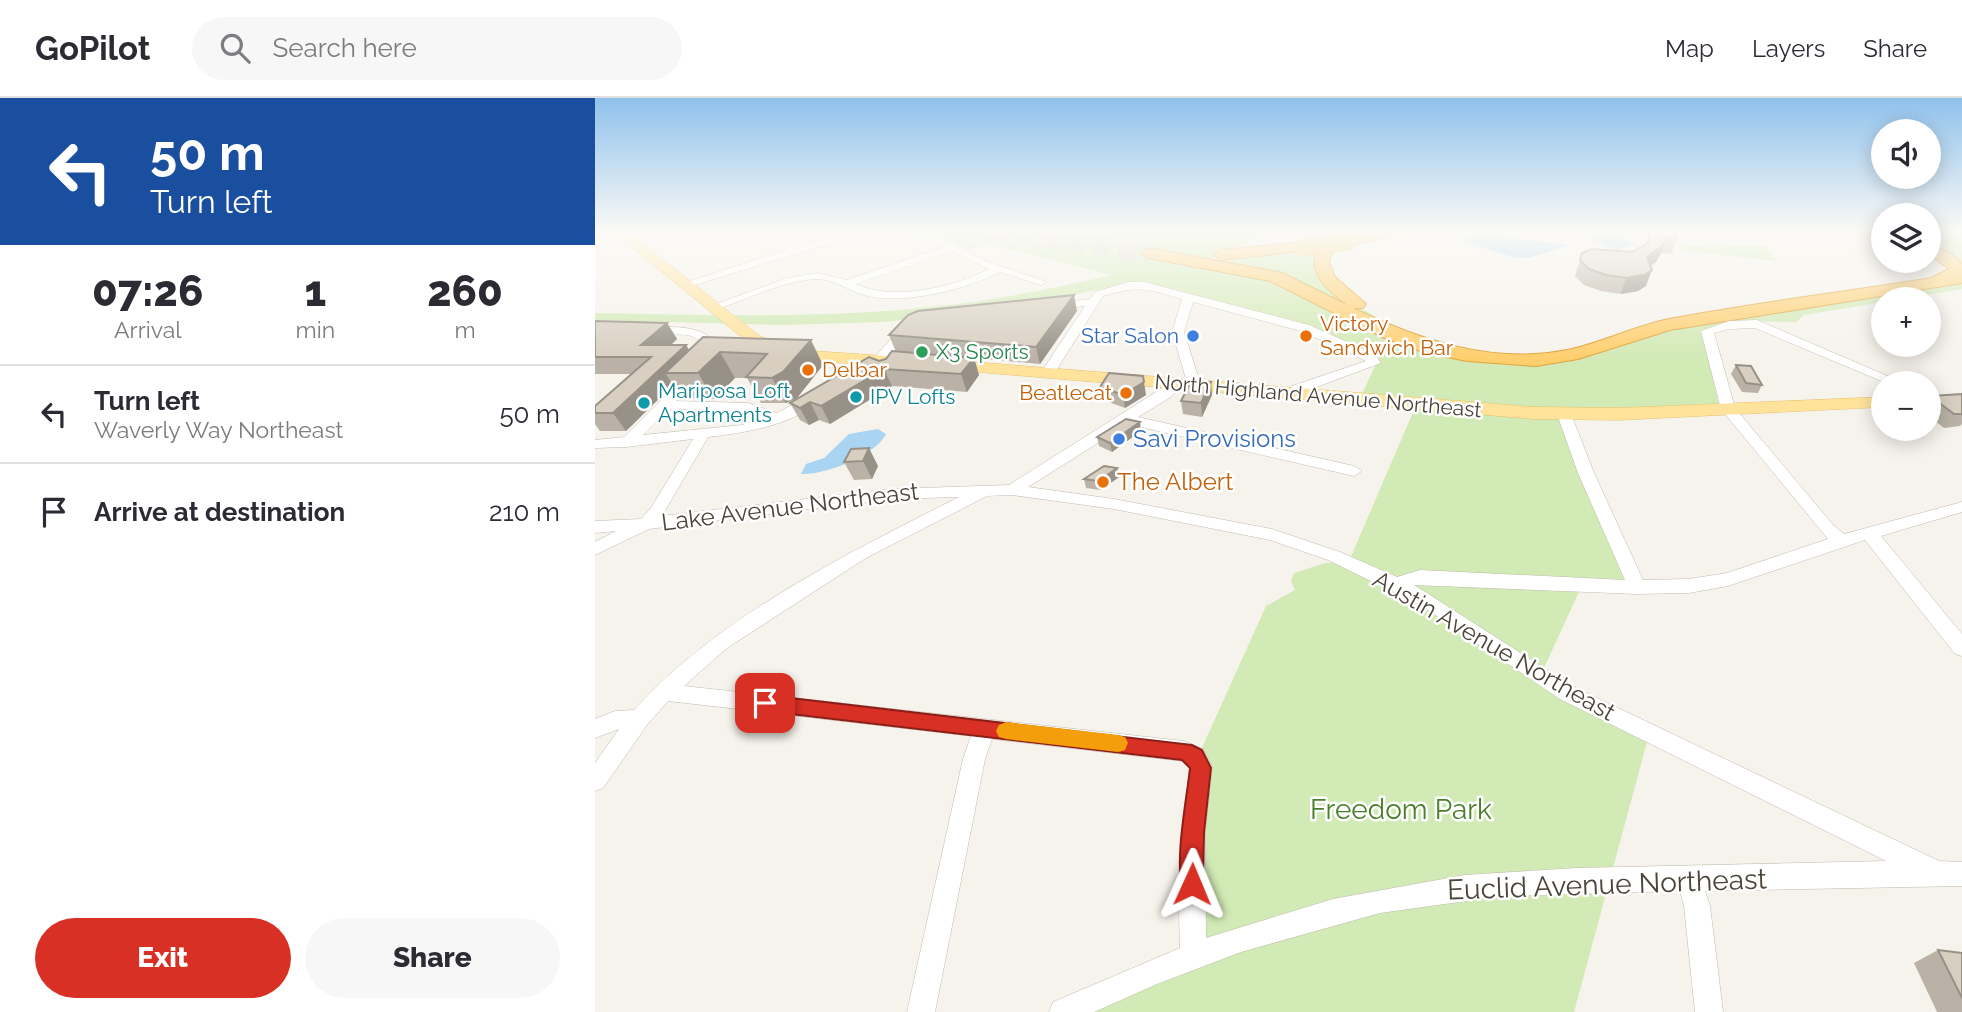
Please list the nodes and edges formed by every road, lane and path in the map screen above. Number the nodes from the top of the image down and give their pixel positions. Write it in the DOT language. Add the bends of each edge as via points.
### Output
graph roads {
  1 [pos="670,274"];
  2 [pos="721,274"];
  3 [pos="876,274"];
  4 [pos="989,274"];
  5 [pos="1011,274"];
  6 [pos="1257,274"];
  7 [pos="1325,274"];
  8 [pos="1953,274"];
  9 [pos="1962,278"];
  10 [pos="1041,282"];
  11 [pos="849,283"];
  12 [pos="1929,283"];
  13 [pos="684,285"];
  14 [pos="1188,299"];
  15 [pos="1093,302"];
  16 [pos="714,307"];
  17 [pos="1045,307"];
  18 [pos="921,322"];
  19 [pos="637,331"];
  20 [pos="1484,356"];
  21 [pos="880,360"];
  22 [pos="1871,372"];
  23 [pos="1047,374"];
  24 [pos="851,377"];
  25 [pos="1175,384"];
  26 [pos="1194,386"];
  27 [pos="829,390"];
  28 [pos="1295,394"];
  29 [pos="1871,403"];
  30 [pos="664,405"];
  31 [pos="1728,409"];
  32 [pos="1565,414"];
  33 [pos="778,418"];
  34 [pos="1126,419"];
  35 [pos="702,435"];
  36 [pos="626,443"];
  37 [pos="595,444"];
  38 [pos="1354,471"];
  39 [pos="1012,490"];
  40 [pos="985,491"];
  41 [pos="1962,507"];
  42 [pos="646,524"];
  43 [pos="595,527"];
  44 [pos="1869,533"];
  45 [pos="1842,541"];
  46 [pos="595,549"];
  47 [pos="1399,585"];
  48 [pos="1637,587"];
  49 [pos="1962,649"];
  50 [pos="663,692"];
  51 [pos="639,719"];
  52 [pos="595,729"];
  53 [pos="985,729"];
  54 [pos="595,780"];
  55 [pos="1949,874"];
  56 [pos="1688,878"];
  57 [pos="1194,954"];
  58 [pos="921,1012"];
  59 [pos="1063,1012"];
  60 [pos="1709,1012"];
  1 -- 13 [label="main road"];
  2 -- 13 [label="street"];
  3 -- 11 [label="street"];
  4 -- 11 [label="street" via="967,283 897,294 875,295"];
  5 -- 10 [label="street"];
  6 -- 20 [label="highway, bridge" via="1286,281 1404,339"];
  7 -- 20 [label="highway" via="1337,289 1405,332"];
  8 -- 12 [label="highway"];
  9 -- 12 [label="highway"];
  11 -- 16 [label="street" via="829,276 806,277"];
  12 -- 20 [label="highway" via="1667,325 1571,355 1536,360"];
  13 -- 16 [label="main road"];
  14 -- 15 [label="street" via="1144,285 1128,285 1108,290"];
  14 -- 26 [label="street" via="1178,332"];
  14 -- 28 [label="street" via="1305,328 1374,363 1297,389"];
  15 -- 17 [label="street"];
  15 -- 23 [label="street"];
  16 -- 21 [label="main road, North Highland Avenue Northeast" via="755,340 794,352"];
  18 -- 21 [label="street" via="909,326"];
  19 -- 30 [label="street" via="691,332 706,337 713,346 710,359"];
  21 -- 23 [label="main road, North Highland Avenue Northeast"];
  21 -- 24 [label="street"];
  22 -- 31 [label="street" via="1757,324 1707,331"];
  23 -- 25 [label="main road, North Highland Avenue Northeast"];
  25 -- 26 [label="main road, North Highland Avenue Northeast"];
  25 -- 34 [label="street"];
  26 -- 28 [label="main road, North Highland Avenue Northeast"];
  27 -- 33 [label="street"];
  28 -- 32 [label="main road, North Highland Avenue Northeast"];
  29 -- 31 [label="main road, North Highland Avenue Northeast"];
  30 -- 33 [label="street" via="748,407"];
  30 -- 36 [label="street"];
  31 -- 32 [label="main road, North Highland Avenue Northeast"];
  31 -- 45 [label="street" via="1827,529"];
  32 -- 48 [label="street"];
  33 -- 35 [label="street"];
  34 -- 38 [label="street"];
  34 -- 39 [label="street"];
  35 -- 36 [label="street"];
  35 -- 42 [label="street"];
  36 -- 37 [label="street"];
  39 -- 40 [label="street, Austin Avenue Northeast"];
  39 -- 47 [label="street, Austin Avenue Northeast" via="1127,506 1272,535"];
  40 -- 42 [label="street, Lake Avenue Northeast" via="891,494"];
  40 -- 50 [label="street" via="816,581 720,643"];
  41 -- 44 [label="street"];
  42 -- 43 [label="street, Lake Avenue Northeast"];
  42 -- 46 [label="street"];
  44 -- 45 [label="street"];
  44 -- 49 [label="street"];
  45 -- 48 [label="street" via="1728,579 1689,586"];
  47 -- 48 [label="street" via="1419,577"];
  47 -- 55 [label="street, Austin Avenue Northeast" via="1567,693"];
  50 -- 51 [label="street"];
  50 -- 53 [label="street"];
  51 -- 52 [label="street" via="615,720"];
  51 -- 54 [label="street"];
  53 -- 57 [label="street" via="1184,751 1195,756 1201,768 1193,833"];
  53 -- 58 [label="street" via="974,760"];
  55 -- 56 [label="street, Euclid Avenue Northeast"];
  56 -- 57 [label="street, Euclid Avenue Northeast" via="1536,881 1430,892 1321,914"];
  56 -- 60 [label="street" via="1697,906"];
  57 -- 59 [label="street, Euclid Avenue Northeast"];
}
